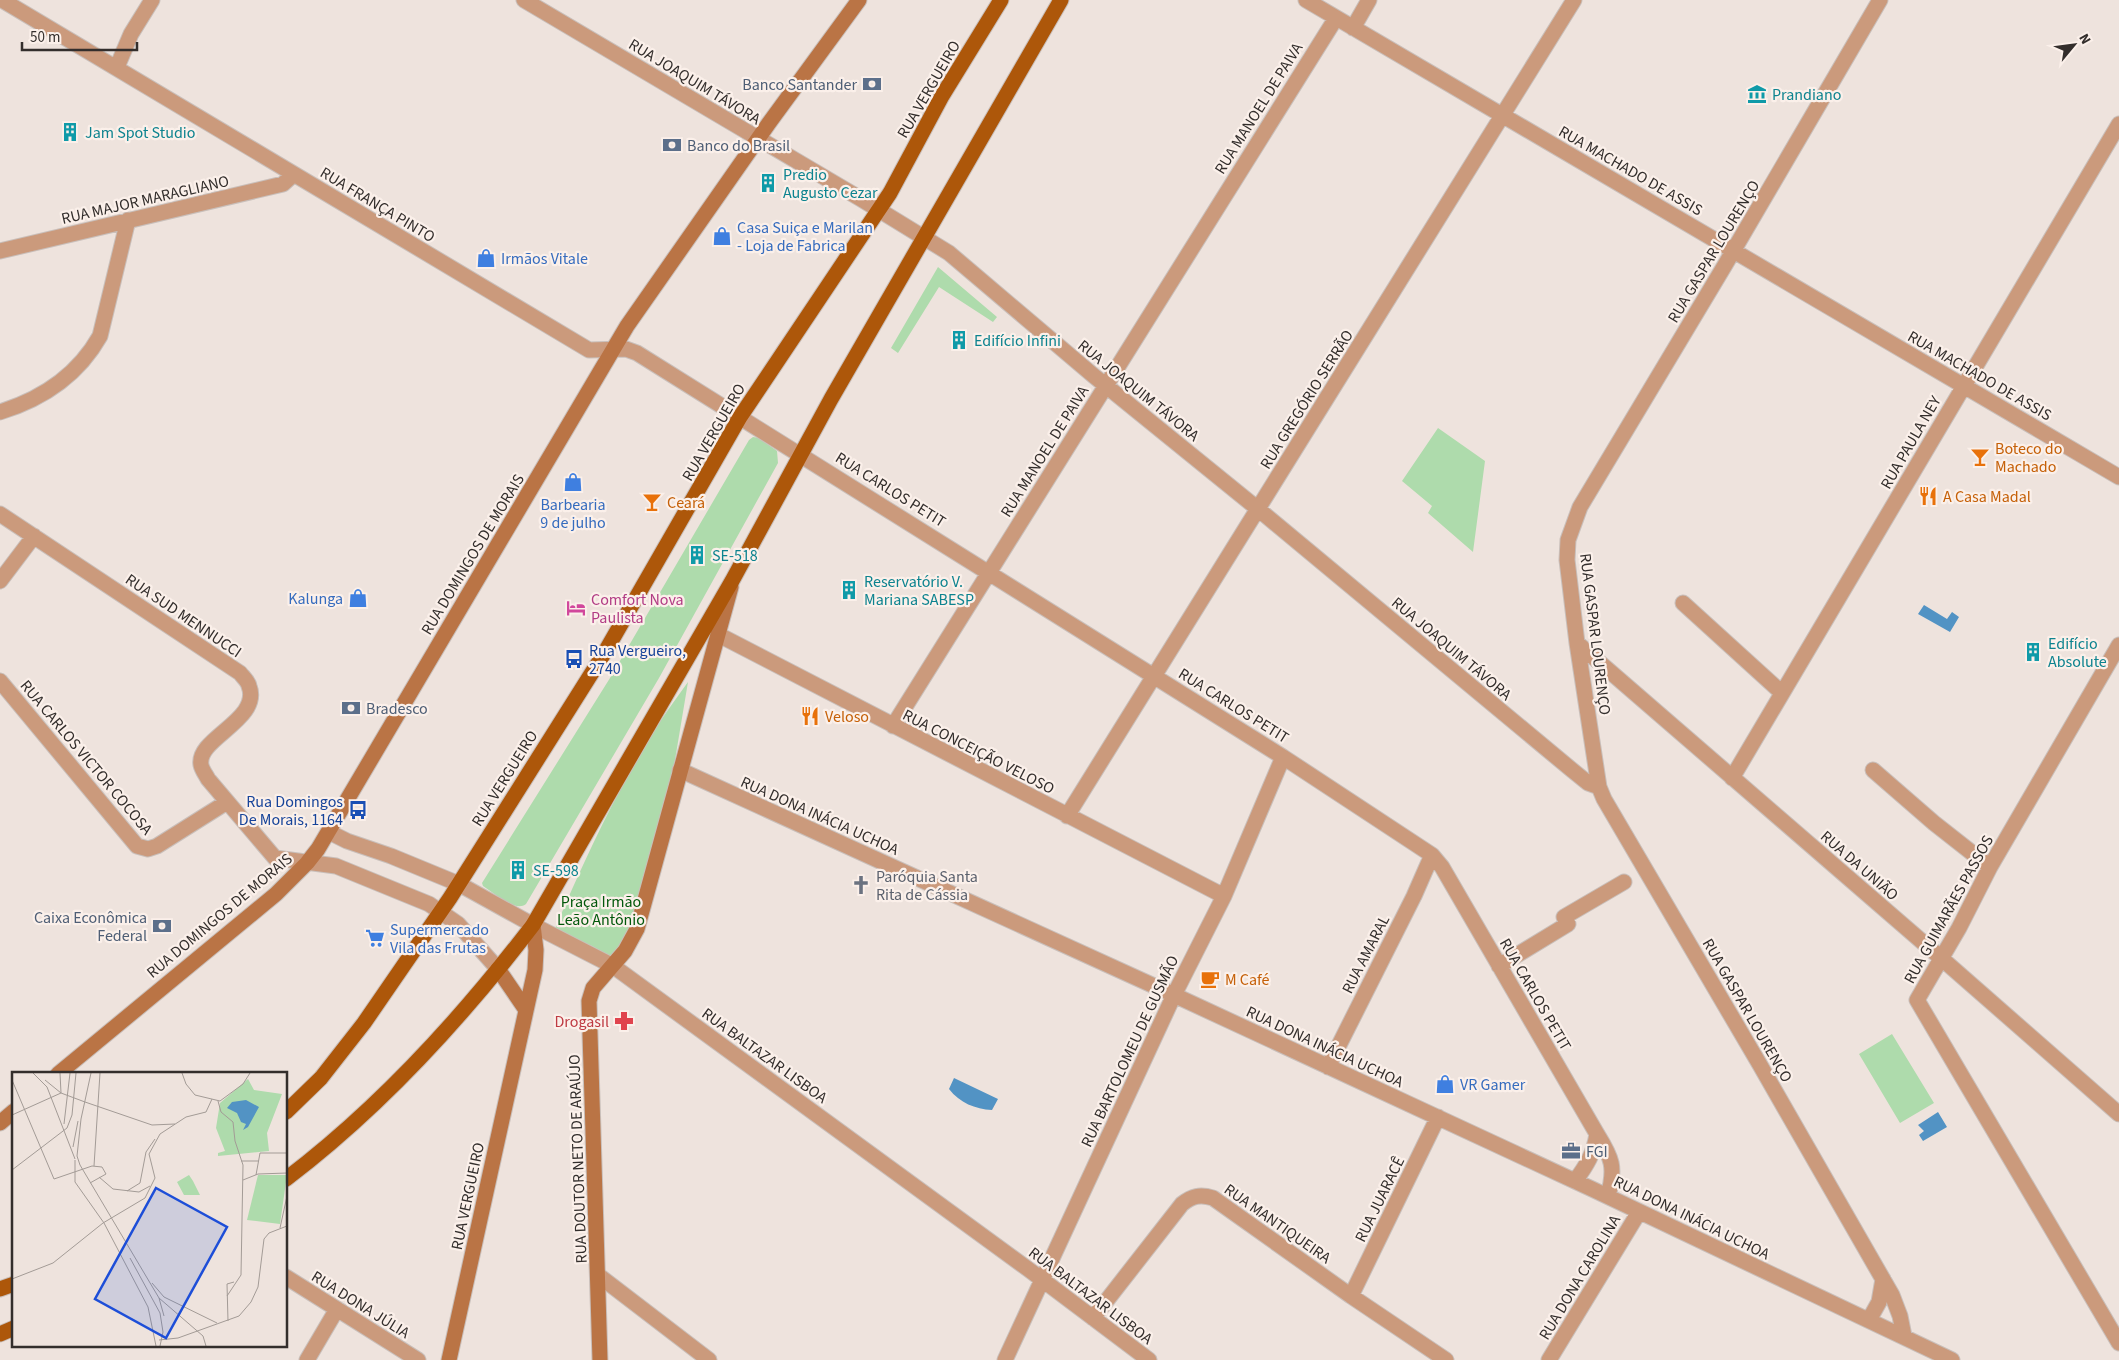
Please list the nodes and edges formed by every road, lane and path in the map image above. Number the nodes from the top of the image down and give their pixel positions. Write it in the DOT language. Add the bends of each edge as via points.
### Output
graph roads {
  1 [pos="2,0"];
  2 [pos="152,0"];
  3 [pos="524,0"];
  4 [pos="859,0"];
  5 [pos="1000,0"];
  6 [pos="1061,0"];
  7 [pos="1306,0"];
  8 [pos="1369,0"];
  9 [pos="1574,0"];
  10 [pos="1880,0"];
  11 [pos="1336,18"];
  12 [pos="1353,28"];
  13 [pos="117,67"];
  14 [pos="1502,114"];
  15 [pos="2119,124"];
  16 [pos="759,139"];
  17 [pos="294,174"];
  18 [pos="880,210"];
  19 [pos="128,220"];
  20 [pos="923,238"];
  21 [pos="1734,250"];
  22 [pos="0,251"];
  23 [pos="612,350"];
  24 [pos="1106,385"];
  25 [pos="1964,385"];
  26 [pos="0,412"];
  27 [pos="740,417"];
  28 [pos="801,454"];
  29 [pos="2119,477"];
  30 [pos="1258,510"];
  31 [pos="0,514"];
  32 [pos="34,536"];
  33 [pos="989,572"];
  34 [pos="0,581"];
  35 [pos="732,582"];
  36 [pos="1683,603"];
  37 [pos="719,635"];
  38 [pos="1577,644"];
  39 [pos="2119,645"];
  40 [pos="1154,676"];
  41 [pos="0,681"];
  42 [pos="1782,693"];
  43 [pos="893,726"];
  44 [pos="1283,757"];
  45 [pos="680,770"];
  46 [pos="1873,770"];
  47 [pos="1732,778"];
  48 [pos="1599,786"];
  49 [pos="227,802"];
  50 [pos="1067,816"];
  51 [pos="329,832"];
  52 [pos="1432,855"];
  53 [pos="308,862"];
  54 [pos="1990,867"];
  55 [pos="1624,882"];
  56 [pos="459,884"];
  57 [pos="1224,896"];
  58 [pos="441,912"];
  59 [pos="533,925"];
  60 [pos="1941,958"];
  61 [pos="613,966"];
  62 [pos="1499,966"];
  63 [pos="498,969"];
  64 [pos="1174,995"];
  65 [pos="526,1010"];
  66 [pos="1328,1067"];
  67 [pos="60,1072"];
  68 [pos="288,1110"];
  69 [pos="12,1113"];
  70 [pos="2119,1114"];
  71 [pos="1438,1117"];
  72 [pos="0,1123"];
  73 [pos="1597,1134"];
  74 [pos="288,1177"];
  75 [pos="1575,1181"];
  76 [pos="1608,1196"];
  77 [pos="1639,1212"];
  78 [pos="598,1275"];
  79 [pos="288,1278"];
  80 [pos="1883,1279"];
  81 [pos="1042,1280"];
  82 [pos="12,1285"];
  83 [pos="0,1289"];
  84 [pos="1351,1296"];
  85 [pos="337,1309"];
  86 [pos="1093,1318"];
  87 [pos="1869,1320"];
  88 [pos="12,1329"];
  89 [pos="0,1334"];
  90 [pos="1904,1336"];
  91 [pos="2119,1344"];
  92 [pos="307,1360"];
  93 [pos="418,1360"];
  94 [pos="449,1360"];
  95 [pos="600,1360"];
  96 [pos="709,1360"];
  97 [pos="1005,1360"];
  98 [pos="1149,1360"];
  99 [pos="1446,1360"];
  100 [pos="1549,1360"];
  101 [pos="1952,1360"];
  1 -- 13 [label="street, RUA FRANÇA PINTO"];
  2 -- 13 [label="street" via="131,34"];
  3 -- 16 [label="street, RUA JOAQUIM TÁVORA"];
  4 -- 16 [label="street, RUA DOMINGOS DE MORAIS"];
  5 -- 18 [label="main road, RUA VERGUEIRO" via="942,96"];
  6 -- 20 [label="main road"];
  7 -- 11 [label="street, RUA MACHADO DE ASSIS"];
  8 -- 12 [label="street"];
  9 -- 14 [label="street, RUA GREGÓRIO SERRÃO"];
  10 -- 21 [label="street, RUA GASPAR LOURENÇO"];
  11 -- 12 [label="street, RUA MACHADO DE ASSIS"];
  11 -- 24 [label="street, RUA MANOEL DE PAIVA"];
  12 -- 14 [label="street, RUA MACHADO DE ASSIS"];
  13 -- 17 [label="street, RUA FRANÇA PINTO"];
  14 -- 21 [label="street, RUA MACHADO DE ASSIS"];
  14 -- 30 [label="street, RUA GREGÓRIO SERRÃO"];
  15 -- 25 [label="street, RUA PAULA NEY"];
  16 -- 18 [label="street, RUA JOAQUIM TÁVORA"];
  16 -- 23 [label="street, RUA DOMINGOS DE MORAIS"];
  17 -- 19 [label="street, RUA MAJOR MARAGLIANO" via="283,184"];
  17 -- 23 [label="street, RUA FRANÇA PINTO" via="589,350"];
  18 -- 20 [label="street, RUA JOAQUIM TÁVORA"];
  18 -- 27 [label="main road, RUA VERGUEIRO"];
  19 -- 22 [label="street, RUA MAJOR MARAGLIANO"];
  19 -- 26 [label="street" via="100,336 90,352 57,385"];
  20 -- 24 [label="street, RUA JOAQUIM TÁVORA" via="949,253"];
  20 -- 28 [label="main road"];
  21 -- 25 [label="street, RUA MACHADO DE ASSIS"];
  21 -- 38 [label="street, RUA GASPAR LOURENÇO" via="1573,522 1567,560"];
  23 -- 27 [label="street, RUA FRANÇA PINTO" via="626,349 637,353"];
  23 -- 51 [label="street, RUA DOMINGOS DE MORAIS"];
  24 -- 30 [label="street, RUA JOAQUIM TÁVORA"];
  24 -- 33 [label="street, RUA MANOEL DE PAIVA"];
  25 -- 29 [label="street, RUA MACHADO DE ASSIS"];
  25 -- 42 [label="street, RUA PAULA NEY"];
  27 -- 28 [label="street, RUA CARLOS PETIT"];
  27 -- 56 [label="main road, RUA VERGUEIRO" via="605,652"];
  28 -- 33 [label="street, RUA CARLOS PETIT"];
  28 -- 35 [label="main road"];
  30 -- 40 [label="street, RUA GREGÓRIO SERRÃO"];
  30 -- 48 [label="street, RUA JOAQUIM TÁVORA" via="1588,783"];
  31 -- 32 [label="street, RUA SUD MENNUCCI"];
  32 -- 34 [label="street"];
  32 -- 49 [label="street, RUA SUD MENNUCCI" via="240,673 250,686 250,700 244,713 203,754 201,764 208,779"];
  33 -- 40 [label="street, RUA CARLOS PETIT"];
  33 -- 43 [label="street, RUA MANOEL DE PAIVA"];
  35 -- 37 [label="street"];
  35 -- 59 [label="main road"];
  36 -- 42 [label="street"];
  37 -- 43 [label="street, RUA CONCEIÇÃO VELOSO"];
  37 -- 45 [label="street"];
  38 -- 47 [label="street, RUA DA UNIÃO"];
  38 -- 48 [label="street, RUA GASPAR LOURENÇO"];
  39 -- 54 [label="street, RUA GUIMARÃES PASSOS"];
  40 -- 44 [label="street, RUA CARLOS PETIT"];
  40 -- 50 [label="street, RUA GREGÓRIO SERRÃO"];
  41 -- 49 [label="street, RUA CARLOS VICTOR COCOSA" via="142,849 157,846"];
  42 -- 47 [label="street, RUA PAULA NEY"];
  43 -- 50 [label="street, RUA CONCEIÇÃO VELOSO"];
  44 -- 52 [label="street, RUA CARLOS PETIT"];
  44 -- 57 [label="street, RUA BARTOLOMEU DE GUSMÃO"];
  45 -- 61 [label="street, RUA DOUTOR NETO DE ARAÚJO" via="637,929"];
  45 -- 64 [label="street, RUA DONA INÁCIA UCHOA"];
  46 -- 54 [label="street"];
  47 -- 60 [label="street, RUA DA UNIÃO"];
  48 -- 80 [label="street, RUA GASPAR LOURENÇO"];
  49 -- 53 [label="street, RUA SUD MENNUCCI" via="274,858"];
  50 -- 57 [label="street, RUA CONCEIÇÃO VELOSO"];
  51 -- 53 [label="street, RUA DOMINGOS DE MORAIS"];
  51 -- 56 [label="street, RUA BALTAZAR LISBOA"];
  52 -- 62 [label="street, RUA CARLOS PETIT"];
  52 -- 66 [label="street, RUA AMARAL"];
  53 -- 58 [label="street, RUA SUD MENNUCCI" via="336,866"];
  53 -- 67 [label="street, RUA DOMINGOS DE MORAIS" via="276,894"];
  54 -- 60 [label="street, RUA GUIMARÃES PASSOS"];
  55 -- 62 [label="street" via="1564,917 1568,924"];
  56 -- 58 [label="main road, RUA VERGUEIRO"];
  56 -- 59 [label="street, RUA BALTAZAR LISBOA"];
  57 -- 64 [label="street, RUA BARTOLOMEU DE GUSMÃO"];
  58 -- 63 [label="street, RUA SUD MENNUCCI" via="473,940"];
  58 -- 68 [label="main road, RUA VERGUEIRO" via="321,1078"];
  59 -- 61 [label="street, RUA BALTAZAR LISBOA"];
  59 -- 63 [label="main road"];
  59 -- 65 [label="street, RUA VERGUEIRO" via="535,970"];
  60 -- 70 [label="street, RUA DA UNIÃO"];
  60 -- 91 [label="street, RUA GUIMARÃES PASSOS" via="1917,1000"];
  61 -- 78 [label="street, RUA DOUTOR NETO DE ARAÚJO" via="593,988 589,1000"];
  61 -- 81 [label="street, RUA BALTAZAR LISBOA"];
  62 -- 73 [label="street, RUA CARLOS PETIT"];
  63 -- 65 [label="street"];
  63 -- 74 [label="main road" via="399,1082 323,1151"];
  64 -- 66 [label="street, RUA DONA INÁCIA UCHOA"];
  64 -- 81 [label="street, RUA BARTOLOMEU DE GUSMÃO"];
  65 -- 94 [label="street, RUA VERGUEIRO"];
  66 -- 71 [label="street, RUA DONA INÁCIA UCHOA"];
  69 -- 72 [label="street"];
  71 -- 75 [label="street, RUA DONA INÁCIA UCHOA"];
  71 -- 84 [label="street, RUA JUARACÊ"];
  73 -- 75 [label="street" via="1595,1150"];
  73 -- 76 [label="street, RUA CARLOS PETIT" via="1612,1164 1613,1177"];
  75 -- 76 [label="street, RUA DONA INÁCIA UCHOA"];
  76 -- 77 [label="street, RUA DONA INÁCIA UCHOA"];
  77 -- 87 [label="street, RUA DONA INÁCIA UCHOA"];
  77 -- 100 [label="street, RUA DONA CAROLINA"];
  78 -- 95 [label="street, RUA DOUTOR NETO DE ARAÚJO"];
  78 -- 96 [label="street"];
  79 -- 85 [label="street, RUA DONA JÚLIA"];
  80 -- 87 [label="street" via="1879,1302"];
  80 -- 90 [label="street, RUA GASPAR LOURENÇO" via="1900,1316"];
  81 -- 86 [label="street, RUA BALTAZAR LISBOA"];
  81 -- 97 [label="street, RUA BARTOLOMEU DE GUSMÃO"];
  82 -- 83 [label="main road"];
  84 -- 86 [label="street, RUA MANTIQUEIRA" via="1222,1204 1204,1195 1191,1197 1182,1204"];
  84 -- 99 [label="street, RUA MANTIQUEIRA"];
  85 -- 92 [label="street"];
  85 -- 93 [label="street, RUA DONA JÚLIA"];
  86 -- 98 [label="street, RUA BALTAZAR LISBOA"];
  87 -- 90 [label="street, RUA DONA INÁCIA UCHOA"];
  88 -- 89 [label="main road"];
  90 -- 101 [label="street, RUA DONA INÁCIA UCHOA"];
}
